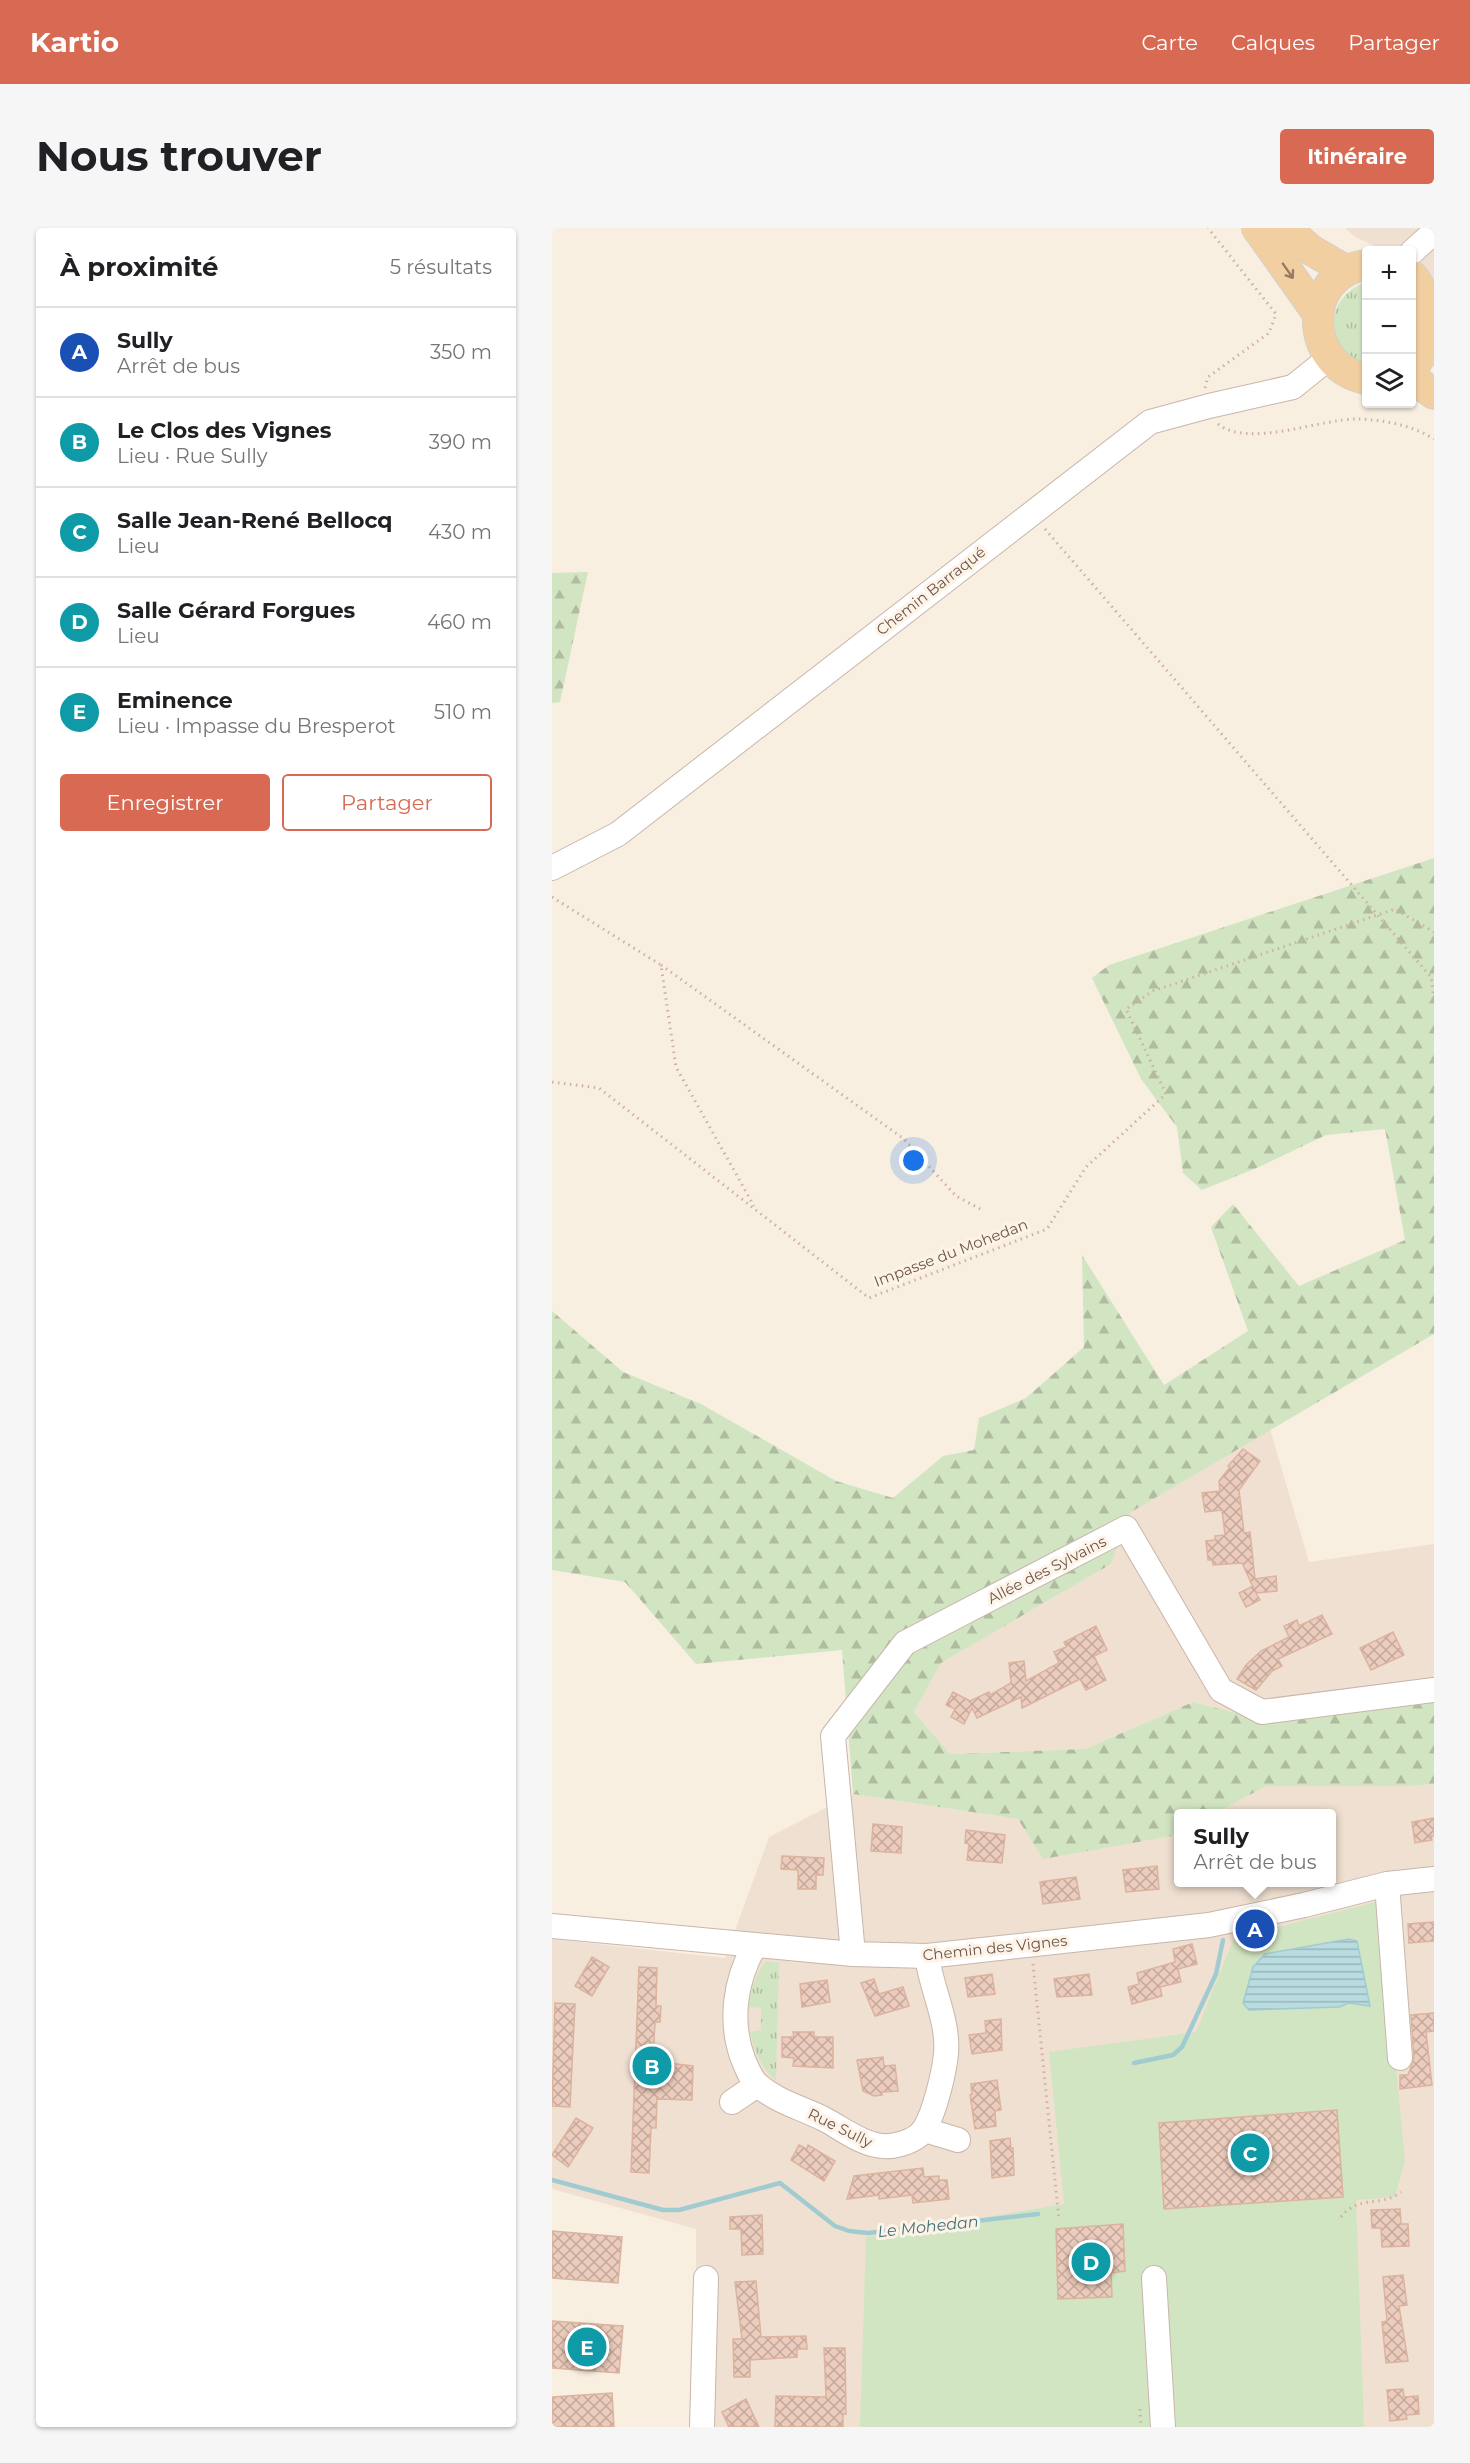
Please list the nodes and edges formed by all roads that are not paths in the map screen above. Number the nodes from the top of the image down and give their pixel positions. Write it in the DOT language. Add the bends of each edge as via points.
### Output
graph roads {
  1 [pos="1257,228"];
  2 [pos="1284,228"];
  3 [pos="1434,232"];
  4 [pos="1416,248"];
  5 [pos="1357,268"];
  6 [pos="1416,280"];
  7 [pos="1432,291"];
  8 [pos="1318,314"];
  9 [pos="1432,344"];
  10 [pos="1329,358"];
  11 [pos="1416,364"];
  12 [pos="1362,378"];
  13 [pos="1416,381"];
  14 [pos="1434,394"];
  15 [pos="552,868"];
  16 [pos="1434,1690"];
  17 [pos="1434,1879"];
  18 [pos="1387,1884"];
  19 [pos="552,1926"];
  20 [pos="755,1945"];
  21 [pos="853,1954"];
  22 [pos="927,1956"];
  23 [pos="1400,2058"];
  24 [pos="757,2085"];
  25 [pos="732,2102"];
  26 [pos="925,2130"];
  27 [pos="957,2140"];
  28 [pos="706,2278"];
  29 [pos="1154,2278"];
  30 [pos="702,2427"];
  31 [pos="1163,2427"];
  1 -- 8 [label="main road, one-way"];
  2 -- 5 [label="main road" via="1311,250"];
  3 -- 4 [label="street"];
  5 -- 8 [label="main road" via="1333,282"];
  6 -- 7 [label="main road"];
  7 -- 9 [label="main road"];
  8 -- 10 [label="main road" via="1318,330"];
  9 -- 11 [label="main road"];
  10 -- 12 [label="main road" via="1341,370"];
  10 -- 15 [label="street, Chemin Barraqué" via="1293,387 1150,422 618,834"];
  13 -- 14 [label="main road"];
  16 -- 21 [label="street, Allée des Sylvains" via="1262,1712 1221,1690 1126,1528 905,1643 833,1736"];
  17 -- 18 [label="street, Chemin des Vignes"];
  18 -- 22 [label="street, Chemin des Vignes" via="1209,1925"];
  18 -- 23 [label="street"];
  19 -- 20 [label="street, Chemin des Vignes"];
  20 -- 21 [label="street, Chemin des Vignes"];
  20 -- 24 [label="street, Rue Sully" via="738,1989 734,2014 737,2042"];
  21 -- 22 [label="street, Chemin des Vignes"];
  22 -- 26 [label="street" via="945,2025 946,2054"];
  24 -- 25 [label="street"];
  24 -- 26 [label="street, Rue Sully" via="858,2139 879,2146 904,2144"];
  26 -- 27 [label="street"];
  28 -- 30 [label="street"];
  29 -- 31 [label="street"];
}
